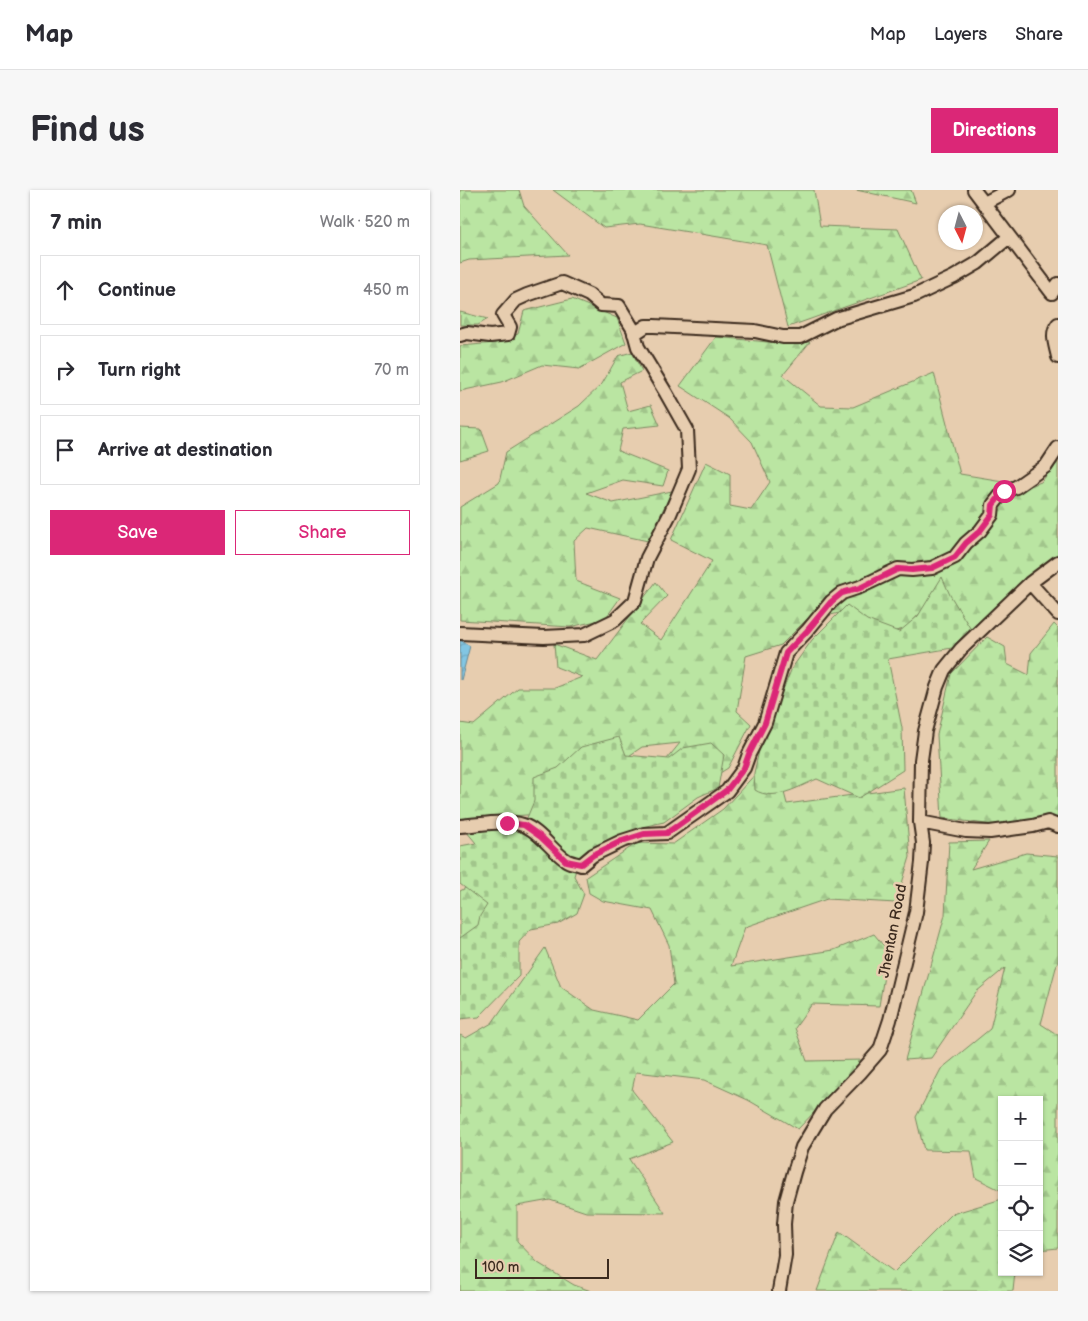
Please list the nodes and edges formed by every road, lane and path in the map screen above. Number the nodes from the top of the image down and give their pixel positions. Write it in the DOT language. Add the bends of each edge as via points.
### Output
graph roads {
  1 [pos="974,190"];
  2 [pos="1009,190"];
  3 [pos="984,203"];
  4 [pos="1009,237"];
  5 [pos="1055,289"];
  6 [pos="1058,324"];
  7 [pos="634,334"];
  8 [pos="460,335"];
  9 [pos="1058,357"];
  10 [pos="1058,448"];
  11 [pos="1058,562"];
  12 [pos="1030,583"];
  13 [pos="1058,614"];
  14 [pos="460,632"];
  15 [pos="920,822"];
  16 [pos="460,826"];
  17 [pos="1058,826"];
  18 [pos="779,1291"];
  1 -- 3 [label="street"];
  2 -- 3 [label="street"];
  3 -- 4 [label="street"];
  4 -- 5 [label="street"];
  4 -- 7 [label="street" via="954,278 914,296 836,319 800,337 754,331 654,326 646,326"];
  6 -- 9 [label="street" via="1053,338"];
  7 -- 8 [label="street" via="619,306 601,305 589,295 562,283 516,300 503,315 510,327 508,334"];
  7 -- 14 [label="street" via="638,347 687,430 689,470 647,558 635,600 615,620 584,635 544,637"];
  10 -- 16 [label="street" via="1046,466 1016,487 1004,491 993,505 992,515 955,557 932,568 898,569 842,593 831,602 786,653 765,723 736,781 667,833 644,834 622,841 581,864 566,861 524,825 488,823"];
  11 -- 12 [label="street, Jhentan Road"];
  12 -- 13 [label="street"];
  12 -- 15 [label="street, Jhentan Road" via="967,642 944,670 925,731"];
  15 -- 17 [label="street" via="990,832 1048,822"];
  15 -- 18 [label="street, Jhentan Road" via="922,862 916,912 890,1020 880,1050 825,1109 802,1147 786,1201 785,1255"];
}
